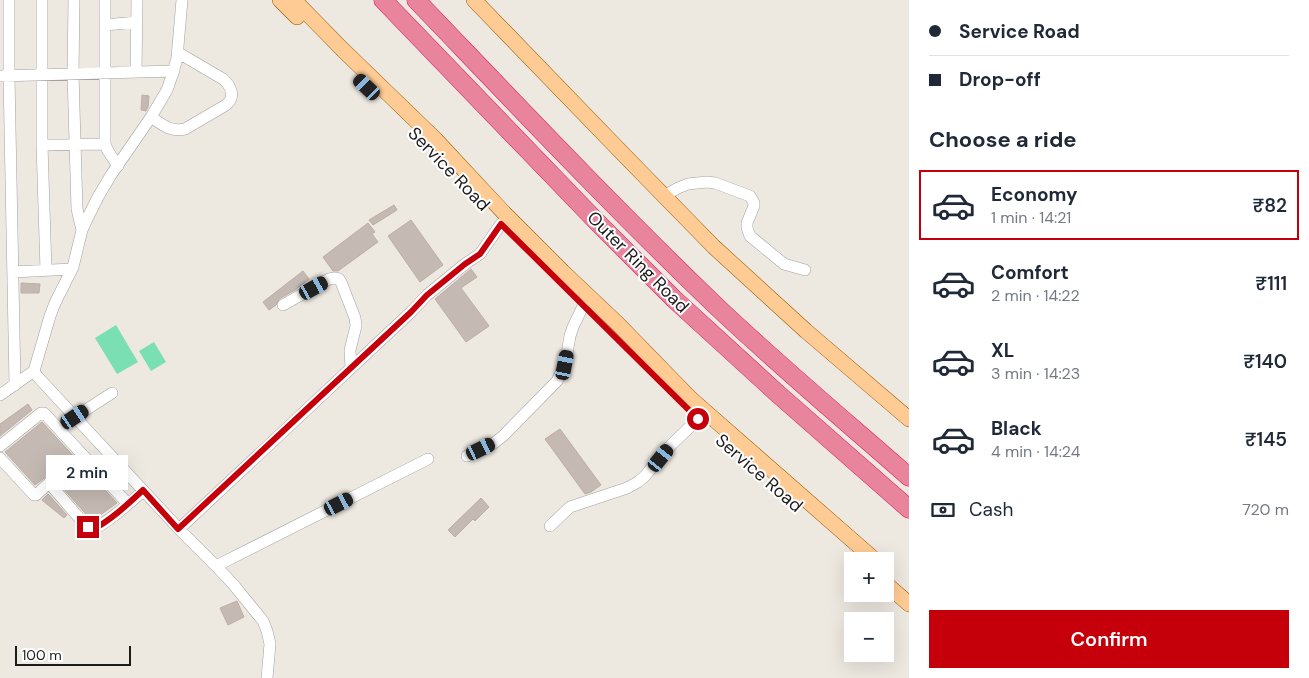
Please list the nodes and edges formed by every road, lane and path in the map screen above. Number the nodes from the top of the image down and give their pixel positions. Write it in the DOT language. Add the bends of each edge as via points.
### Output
graph roads {
  1 [pos="9,0"];
  2 [pos="42,0"];
  3 [pos="74,0"];
  4 [pos="105,0"];
  5 [pos="137,0"];
  6 [pos="182,0"];
  7 [pos="280,0"];
  8 [pos="294,0"];
  9 [pos="383,0"];
  10 [pos="416,0"];
  11 [pos="474,0"];
  12 [pos="137,22"];
  13 [pos="105,25"];
  14 [pos="177,52"];
  15 [pos="174,71"];
  16 [pos="136,72"];
  17 [pos="105,73"];
  18 [pos="41,74"];
  19 [pos="73,74"];
  20 [pos="5,76"];
  21 [pos="152,117"];
  22 [pos="105,144"];
  23 [pos="76,145"];
  24 [pos="42,146"];
  25 [pos="118,166"];
  26 [pos="664,196"];
  27 [pos="501,224"];
  28 [pos="82,230"];
  29 [pos="72,269"];
  30 [pos="46,270"];
  31 [pos="805,270"];
  32 [pos="12,272"];
  33 [pos="283,304"];
  34 [pos="584,306"];
  35 [pos="351,368"];
  36 [pos="34,372"];
  37 [pos="15,385"];
  38 [pos="112,392"];
  39 [pos="0,395"];
  40 [pos="75,417"];
  41 [pos="698,419"];
  42 [pos="909,419"];
  43 [pos="0,446"];
  44 [pos="467,456"];
  45 [pos="0,458"];
  46 [pos="428,459"];
  47 [pos="909,478"];
  48 [pos="143,490"];
  49 [pos="128,504"];
  50 [pos="909,509"];
  51 [pos="550,526"];
  52 [pos="178,529"];
  53 [pos="850,552"];
  54 [pos="866,552"];
  55 [pos="216,566"];
  56 [pos="894,578"];
  57 [pos="894,590"];
  58 [pos="909,590"];
  59 [pos="909,604"];
  60 [pos="267,678"];
  1 -- 20 [label="street"];
  2 -- 18 [label="street"];
  3 -- 19 [label="street"];
  4 -- 13 [label="street"];
  5 -- 12 [label="street"];
  6 -- 14 [label="street"];
  7 -- 27 [label="main road, Service Road" via="428,146"];
  8 -- 54 [label="main road" via="690,399"];
  9 -- 50 [label="highway, Outer Ring Road" via="674,299 764,383"];
  10 -- 47 [label="highway, Outer Ring Road" via="697,288"];
  11 -- 26 [label="main road"];
  12 -- 13 [label="street"];
  12 -- 16 [label="street"];
  13 -- 17 [label="street"];
  14 -- 15 [label="street"];
  14 -- 21 [label="street" via="223,79 231,90 230,102 178,131"];
  15 -- 16 [label="street"];
  15 -- 21 [label="street"];
  16 -- 17 [label="street"];
  17 -- 19 [label="street"];
  17 -- 22 [label="street"];
  18 -- 19 [label="street"];
  18 -- 20 [label="street"];
  18 -- 24 [label="street"];
  19 -- 23 [label="street"];
  20 -- 32 [label="street"];
  21 -- 25 [label="street"];
  22 -- 23 [label="street"];
  22 -- 25 [label="street"];
  23 -- 24 [label="street"];
  23 -- 28 [label="street" via="77,209"];
  24 -- 30 [label="street"];
  25 -- 28 [label="street"];
  26 -- 31 [label="street" via="688,184 707,182 750,196 754,203 747,223 750,236 784,264"];
  26 -- 42 [label="main road" via="756,286"];
  27 -- 34 [label="main road, Service Road"];
  27 -- 35 [label="street" via="480,254 427,295"];
  28 -- 29 [label="street"];
  29 -- 30 [label="street"];
  29 -- 36 [label="street" via="50,316"];
  30 -- 32 [label="street"];
  32 -- 37 [label="street"];
  33 -- 35 [label="street" via="329,279 339,279 355,318"];
  34 -- 41 [label="main road, Service Road"];
  34 -- 44 [label="street" via="573,326 565,365 557,381 503,436"];
  35 -- 52 [label="street"];
  36 -- 37 [label="street"];
  36 -- 40 [label="street"];
  37 -- 39 [label="street"];
  38 -- 40 [label="street"];
  40 -- 48 [label="street"];
  41 -- 51 [label="street" via="638,482 570,507"];
  41 -- 53 [label="main road, Service Road"];
  43 -- 49 [label="street" via="44,413"];
  45 -- 49 [label="street" via="34,495 49,482 92,530"];
  46 -- 55 [label="street"];
  48 -- 49 [label="street"];
  48 -- 52 [label="street"];
  52 -- 55 [label="street"];
  55 -- 60 [label="street" via="267,631 270,644"];
  56 -- 58 [label="main road"];
  57 -- 59 [label="main road"];
}
